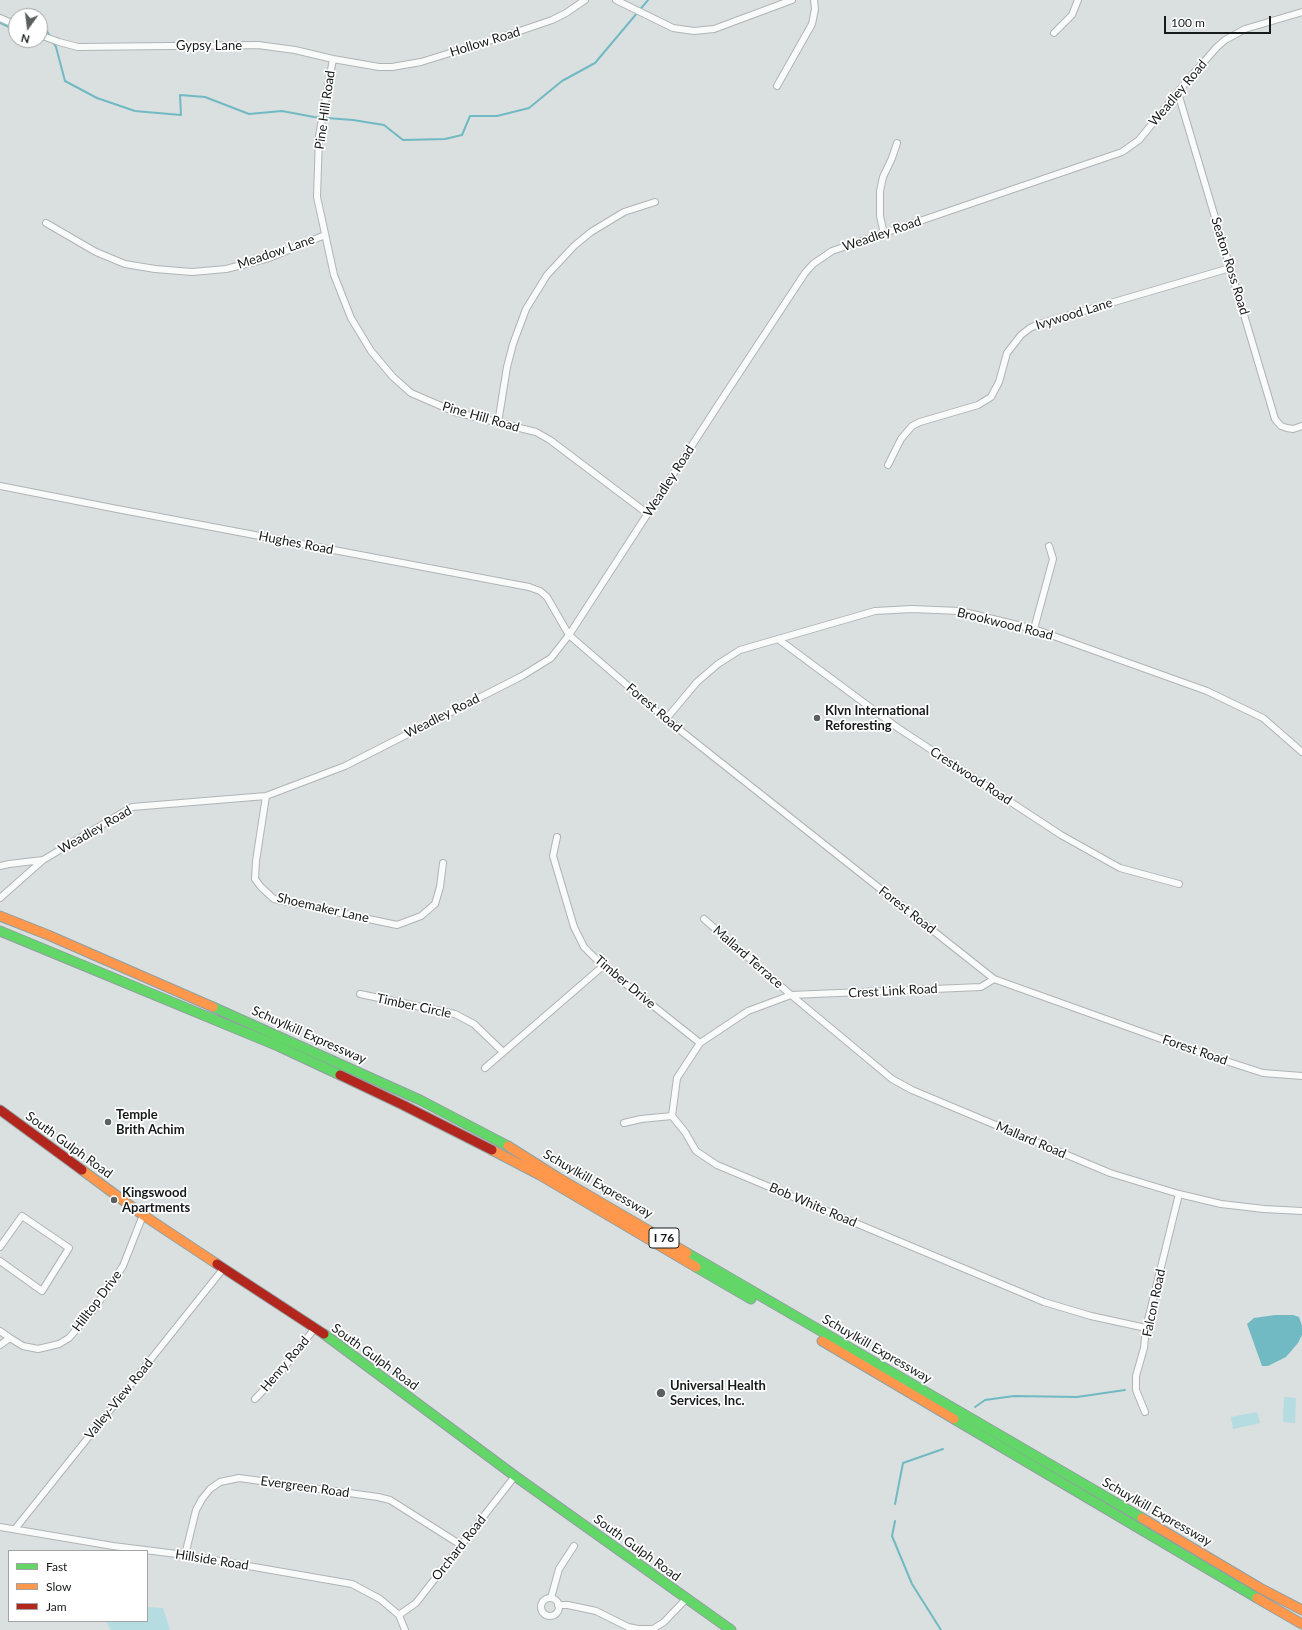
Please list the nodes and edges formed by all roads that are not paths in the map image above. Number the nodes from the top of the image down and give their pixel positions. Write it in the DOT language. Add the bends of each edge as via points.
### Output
graph roads {
  1 [pos="585,0"];
  2 [pos="616,0"];
  3 [pos="792,0"];
  4 [pos="814,0"];
  5 [pos="1078,0"];
  6 [pos="1302,12"];
  7 [pos="1054,32"];
  8 [pos="48,38"];
  9 [pos="333,59"];
  10 [pos="379,67"];
  11 [pos="777,86"];
  12 [pos="1178,93"];
  13 [pos="897,143"];
  14 [pos="655,202"];
  15 [pos="46,223"];
  16 [pos="884,234"];
  17 [pos="325,235"];
  18 [pos="1230,268"];
  19 [pos="498,423"];
  20 [pos="1302,426"];
  21 [pos="888,465"];
  22 [pos="0,486"];
  23 [pos="648,514"];
  24 [pos="1050,546"];
  25 [pos="1034,629"];
  26 [pos="569,635"];
  27 [pos="778,639"];
  28 [pos="666,719"];
  29 [pos="1302,752"];
  30 [pos="266,796"];
  31 [pos="557,837"];
  32 [pos="43,860"];
  33 [pos="443,863"];
  34 [pos="0,866"];
  35 [pos="1179,884"];
  36 [pos="0,898"];
  37 [pos="0,916"];
  38 [pos="704,919"];
  39 [pos="0,931"];
  40 [pos="603,966"];
  41 [pos="994,979"];
  42 [pos="360,994"];
  43 [pos="791,995"];
  44 [pos="700,1043"];
  45 [pos="503,1052"];
  46 [pos="485,1068"];
  47 [pos="1302,1076"];
  48 [pos="0,1110"];
  49 [pos="672,1116"];
  50 [pos="624,1123"];
  51 [pos="1180,1194"];
  52 [pos="1302,1211"];
  53 [pos="143,1215"];
  54 [pos="0,1247"];
  55 [pos="0,1261"];
  56 [pos="223,1269"];
  57 [pos="315,1328"];
  58 [pos="1146,1328"];
  59 [pos="0,1331"];
  60 [pos="10,1338"];
  61 [pos="0,1345"];
  62 [pos="254,1399"];
  63 [pos="1145,1412"];
  64 [pos="514,1476"];
  65 [pos="0,1527"];
  66 [pos="15,1529"];
  67 [pos="461,1545"];
  68 [pos="574,1546"];
  69 [pos="113,1548"];
  70 [pos="134,1550"];
  71 [pos="148,1551"];
  72 [pos="186,1555"];
  73 [pos="550,1598"];
  74 [pos="686,1598"];
  75 [pos="558,1605"];
  76 [pos="1302,1610"];
  77 [pos="399,1615"];
  78 [pos="1302,1624"];
  79 [pos="405,1630"];
  80 [pos="731,1630"];
  1 -- 10 [label="street, Hollow Road" via="552,20 514,33 421,62"];
  2 -- 3 [label="street" via="666,25 694,31 714,29"];
  4 -- 11 [label="street" via="812,24"];
  5 -- 7 [label="street" via="1072,16"];
  6 -- 12 [label="street, Weadley Road" via="1245,29 1225,40"];
  8 -- 9 [label="street, Gypsy Lane" via="78,47 258,46 295,50"];
  9 -- 10 [label="street, Gypsy Lane"];
  9 -- 17 [label="street, Pine Hill Road" via="319,136 317,197"];
  12 -- 16 [label="street, Weadley Road" via="1139,140 1122,152"];
  12 -- 18 [label="street, Seaton Ross Road"];
  13 -- 16 [label="street" via="880,191 880,216"];
  14 -- 19 [label="street" via="624,212 597,228 574,246 547,275 526,309 515,337 507,367"];
  15 -- 17 [label="street, Meadow Lane" via="96,252 125,264 154,270 192,272 226,269 269,258"];
  16 -- 23 [label="street, Weadley Road" via="832,251 805,273"];
  17 -- 19 [label="street, Pine Hill Road" via="334,275 351,318 371,351 393,377 411,393 426,400 455,412"];
  18 -- 20 [label="street, Seaton Ross Road" via="1275,419 1280,426 1287,428"];
  18 -- 21 [label="street, Ivywood Lane" via="1030,328 1007,353 999,382 991,396 978,405 912,426 901,439"];
  19 -- 23 [label="street, Pine Hill Road" via="536,432 550,440"];
  22 -- 26 [label="street, Hughes Road" via="528,587 540,591 547,597"];
  23 -- 26 [label="street, Weadley Road"];
  24 -- 25 [label="street" via="1053,560"];
  25 -- 27 [label="street, Brookwood Road" via="960,611 912,609 875,612"];
  25 -- 29 [label="street, Brookwood Road" via="1207,691 1262,718"];
  26 -- 28 [label="street, Forest Road"];
  26 -- 30 [label="street, Weadley Road" via="551,658 522,676 345,766"];
  27 -- 28 [label="street, Brookwood Road" via="740,650 718,664 697,682"];
  27 -- 35 [label="street, Crestwood Road" via="898,728 1060,835 1120,868"];
  28 -- 41 [label="street, Forest Road"];
  30 -- 32 [label="street, Weadley Road" via="132,807"];
  30 -- 33 [label="street, Shoemaker Lane" via="255,879 274,899 397,925 421,916 435,904"];
  31 -- 40 [label="street, Timber Drive" via="553,856 574,927 584,947"];
  32 -- 34 [label="street"];
  32 -- 36 [label="street, Weadley Road"];
  37 -- 76 [label="main road, Schuylkill Expressway / I 76" via="48,934 246,1021 466,1123 1260,1588"];
  38 -- 43 [label="street, Mallard Terrace"];
  39 -- 78 [label="main road, Schuylkill Expressway / I 76" via="278,1046 403,1105 540,1175"];
  40 -- 44 [label="street, Timber Drive"];
  40 -- 45 [label="street"];
  41 -- 43 [label="street, Crest Link Road" via="981,987"];
  41 -- 47 [label="street, Forest Road" via="1263,1073"];
  42 -- 45 [label="street, Timber Circle" via="455,1014 474,1024"];
  43 -- 44 [label="street" via="748,1011"];
  43 -- 51 [label="street, Mallard Road" via="892,1079 912,1090 1110,1173"];
  44 -- 49 [label="street" via="678,1078"];
  45 -- 46 [label="street"];
  48 -- 53 [label="main road, South Gulph Road"];
  49 -- 50 [label="street"];
  49 -- 58 [label="street, Bob White Road" via="696,1151 717,1164 1044,1302"];
  51 -- 52 [label="street, Mallard Road" via="1221,1204"];
  51 -- 58 [label="street, Falcon Road"];
  53 -- 56 [label="main road, South Gulph Road"];
  53 -- 60 [label="street, Hilltop Drive" via="123,1266 94,1309 69,1338 59,1344 38,1349 23,1346"];
  54 -- 55 [label="street" via="22,1216 69,1248 42,1291"];
  56 -- 57 [label="main road, South Gulph Road"];
  56 -- 66 [label="street, Valley-View Road"];
  57 -- 62 [label="street, Henry Road" via="278,1375"];
  57 -- 64 [label="main road, South Gulph Road"];
  58 -- 63 [label="street, Falcon Road" via="1146,1339 1135,1383"];
  59 -- 60 [label="street, Hilltop Drive"];
  60 -- 61 [label="street"];
  64 -- 67 [label="street, Orchard Road"];
  64 -- 74 [label="main road, South Gulph Road"];
  65 -- 66 [label="street, Hillside Road"];
  66 -- 69 [label="street, Hillside Road"];
  67 -- 72 [label="street, Evergreen Road" via="390,1500 238,1478 220,1482 202,1499 196,1510"];
  67 -- 77 [label="street, Orchard Road" via="416,1603"];
  68 -- 73 [label="street" via="559,1569"];
  69 -- 70 [label="street, Hillside Road"];
  71 -- 72 [label="street, Hillside Road"];
  72 -- 77 [label="street, Hillside Road" via="352,1584 380,1599"];
  73 -- 75 [label="street" via="556,1600"];
  73 -- 75 [label="street" via="542,1603 544,1614 553,1615"];
  74 -- 75 [label="street" via="664,1622 652,1629 628,1628 596,1610"];
  74 -- 80 [label="main road, South Gulph Road"];
  77 -- 79 [label="street, Hillside Road"];
}
